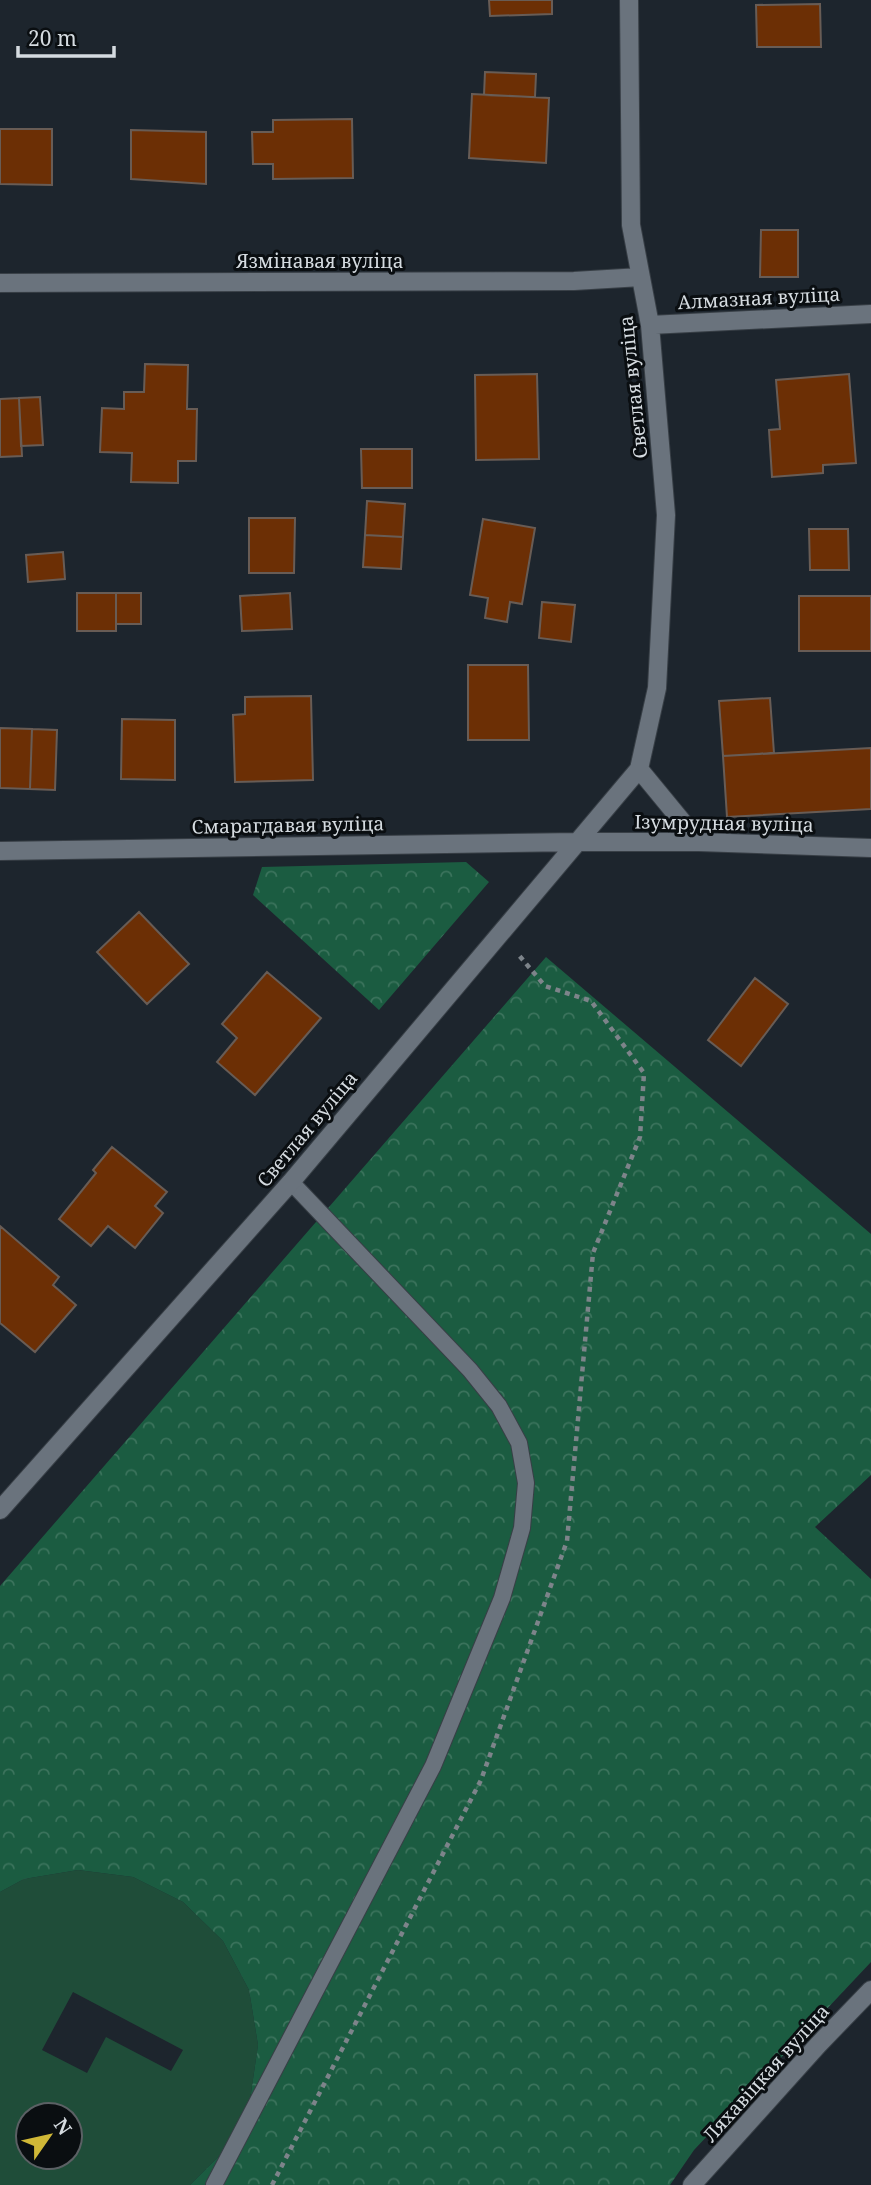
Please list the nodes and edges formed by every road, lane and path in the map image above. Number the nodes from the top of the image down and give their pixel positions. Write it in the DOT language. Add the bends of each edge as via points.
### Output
graph roads {
  1 [pos="629,0"];
  2 [pos="640,277"];
  3 [pos="0,283"];
  4 [pos="870,312"];
  5 [pos="650,325"];
  6 [pos="639,769"];
  7 [pos="577,842"];
  8 [pos="699,842"];
  9 [pos="871,848"];
  10 [pos="0,851"];
  11 [pos="291,1182"];
  12 [pos="0,1510"];
  13 [pos="871,1990"];
  14 [pos="214,2185"];
  15 [pos="692,2185"];
  1 -- 2 [label="street, Светлая вуліца" via="631,225"];
  2 -- 3 [label="street, Язмінавая вуліца"];
  2 -- 5 [label="street, Светлая вуліца"];
  4 -- 5 [label="street, Алмазная вуліца"];
  5 -- 6 [label="street, Светлая вуліца" via="666,515 657,688"];
  6 -- 7 [label="street, Светлая вуліца"];
  6 -- 8 [label="street"];
  7 -- 8 [label="street, Ізумрудная вуліца"];
  7 -- 10 [label="street, Смарагдавая вуліца"];
  7 -- 11 [label="street, Светлая вуліца"];
  8 -- 9 [label="street, Ізумрудная вуліца"];
  11 -- 12 [label="street, Светлая вуліца"];
  11 -- 14 [label="lane" via="499,1406 519,1443 526,1483 522,1528 502,1598 433,1766"];
  13 -- 15 [label="street, Ляхавіцкая вуліца"];
}
